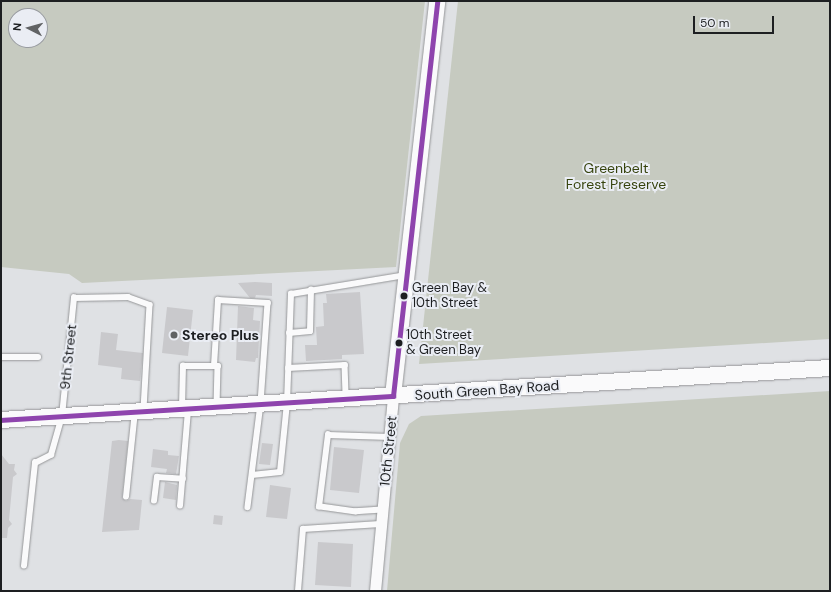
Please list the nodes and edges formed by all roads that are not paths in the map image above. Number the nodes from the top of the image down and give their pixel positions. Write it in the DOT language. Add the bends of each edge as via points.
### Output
graph roads {
  1 [pos="437,1"];
  2 [pos="407,275"];
  3 [pos="311,290"];
  4 [pos="289,333"];
  5 [pos="1,357"];
  6 [pos="38,357"];
  7 [pos="214,366"];
  8 [pos="288,368"];
  9 [pos="830,368"];
  10 [pos="393,396"];
  11 [pos="346,398"];
  12 [pos="287,402"];
  13 [pos="261,404"];
  14 [pos="217,406"];
  15 [pos="185,408"];
  16 [pos="139,411"];
  17 [pos="62,416"];
  18 [pos="1,420"];
  19 [pos="390,437"];
  20 [pos="252,474"];
  21 [pos="183,478"];
  22 [pos="126,498"];
  23 [pos="154,502"];
  24 [pos="180,506"];
  25 [pos="248,507"];
  26 [pos="382,510"];
  27 [pos="380,524"];
  28 [pos="24,566"];
  29 [pos="298,591"];
  30 [pos="374,591"];
  1 -- 2 [label="main road, 10th Street"];
  2 -- 3 [label="lane"];
  2 -- 10 [label="main road, 10th Street"];
  3 -- 4 [label="lane" via="290,294"];
  3 -- 4 [label="lane" via="310,331"];
  4 -- 8 [label="lane"];
  5 -- 6 [label="lane"];
  7 -- 13 [label="lane" via="218,300 268,302"];
  7 -- 14 [label="lane" via="218,366"];
  7 -- 15 [label="lane" via="183,366"];
  8 -- 11 [label="lane" via="345,365"];
  8 -- 12 [label="lane"];
  9 -- 10 [label="main road, South Green Bay Road"];
  10 -- 11 [label="main road, South Green Bay Road"];
  10 -- 19 [label="street, 10th Street"];
  11 -- 12 [label="main road, South Green Bay Road"];
  12 -- 13 [label="main road, South Green Bay Road"];
  12 -- 20 [label="lane" via="280,472"];
  13 -- 14 [label="main road, South Green Bay Road"];
  13 -- 20 [label="lane"];
  14 -- 15 [label="main road, South Green Bay Road"];
  15 -- 16 [label="main road, South Green Bay Road"];
  15 -- 21 [label="lane"];
  16 -- 17 [label="main road, South Green Bay Road"];
  16 -- 17 [label="lane, 9th Street" via="150,305 128,297 74,298"];
  16 -- 22 [label="lane"];
  17 -- 18 [label="main road, South Green Bay Road"];
  17 -- 28 [label="lane, 9th Street" via="51,455 35,463"];
  19 -- 26 [label="street, 10th Street"];
  19 -- 26 [label="lane" via="328,435 319,507 356,512"];
  20 -- 25 [label="lane"];
  21 -- 23 [label="lane" via="157,476"];
  21 -- 24 [label="lane"];
  26 -- 27 [label="street, 10th Street"];
  27 -- 29 [label="lane" via="303,529"];
  27 -- 30 [label="street, 10th Street"];
}
